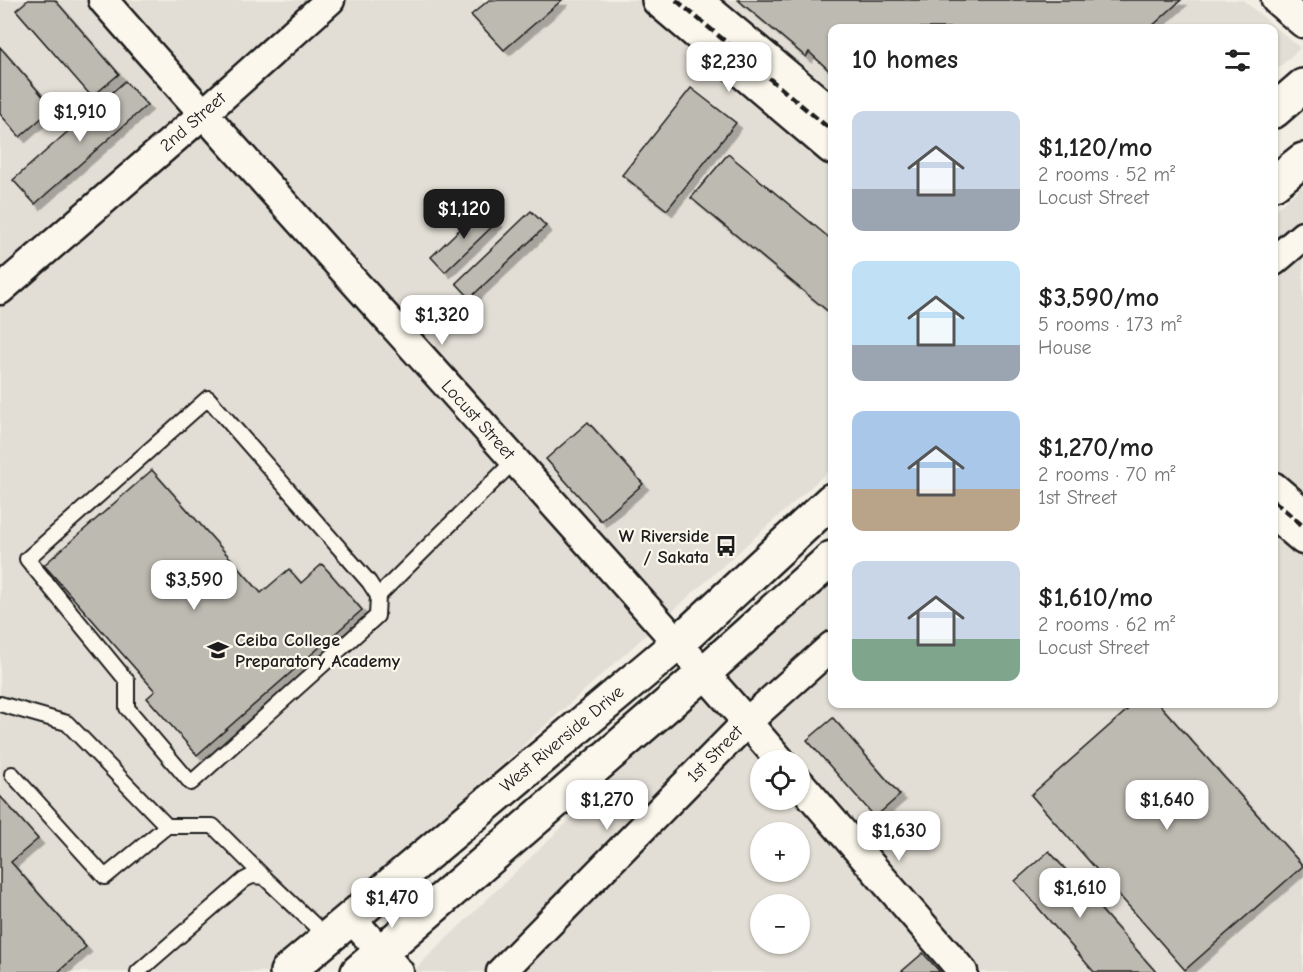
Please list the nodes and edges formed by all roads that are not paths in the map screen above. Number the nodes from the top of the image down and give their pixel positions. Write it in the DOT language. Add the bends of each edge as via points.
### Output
graph roads {
  1 [pos="103,0"];
  2 [pos="330,0"];
  3 [pos="659,0"];
  4 [pos="694,0"];
  5 [pos="1276,0"];
  6 [pos="1303,23"];
  7 [pos="1303,86"];
  8 [pos="1278,108"];
  9 [pos="828,112"];
  10 [pos="203,114"];
  11 [pos="828,144"];
  12 [pos="1303,160"];
  13 [pos="1278,180"];
  14 [pos="1303,236"];
  15 [pos="1278,258"];
  16 [pos="0,290"];
  17 [pos="514,461"];
  18 [pos="1278,490"];
  19 [pos="828,504"];
  20 [pos="1303,512"];
  21 [pos="1278,518"];
  22 [pos="1303,540"];
  23 [pos="828,562"];
  24 [pos="378,596"];
  25 [pos="678,643"];
  26 [pos="828,650"];
  27 [pos="704,673"];
  28 [pos="0,704"];
  29 [pos="747,722"];
  30 [pos="771,750"];
  31 [pos="12,774"];
  32 [pos="810,795"];
  33 [pos="167,826"];
  34 [pos="264,877"];
  35 [pos="338,927"];
  36 [pos="380,965"];
  37 [pos="138,972"];
  38 [pos="286,972"];
  39 [pos="501,972"];
  40 [pos="963,972"];
  1 -- 10 [label="street, Locust Street"];
  2 -- 10 [label="street, 2nd Street"];
  3 -- 11 [label="main road"];
  4 -- 9 [label="main road"];
  5 -- 6 [label="street"];
  7 -- 8 [label="main road"];
  10 -- 16 [label="street, 2nd Street"];
  10 -- 17 [label="street, Locust Street"];
  12 -- 13 [label="main road"];
  14 -- 15 [label="street"];
  17 -- 24 [label="lane"];
  17 -- 25 [label="street, Locust Street"];
  18 -- 20 [label="street"];
  19 -- 25 [label="main road, West Riverside Drive"];
  21 -- 22 [label="street"];
  23 -- 27 [label="main road"];
  24 -- 24 [label="lane" via="208,398 27,559 127,681 127,708 191,783 377,616"];
  25 -- 27 [label="street, Locust Street"];
  25 -- 35 [label="main road, West Riverside Drive"];
  26 -- 29 [label="street, 1st Street"];
  27 -- 29 [label="street, Locust Street"];
  27 -- 36 [label="main road"];
  28 -- 33 [label="lane" via="67,723"];
  29 -- 30 [label="street, Locust Street"];
  29 -- 39 [label="street, 1st Street"];
  31 -- 33 [label="lane" via="105,877"];
  32 -- 40 [label="street"];
  33 -- 34 [label="lane" via="213,826"];
  34 -- 35 [label="lane"];
  34 -- 37 [label="lane" via="244,880"];
  35 -- 36 [label="street"];
  35 -- 38 [label="main road, West Riverside Drive"];
}
